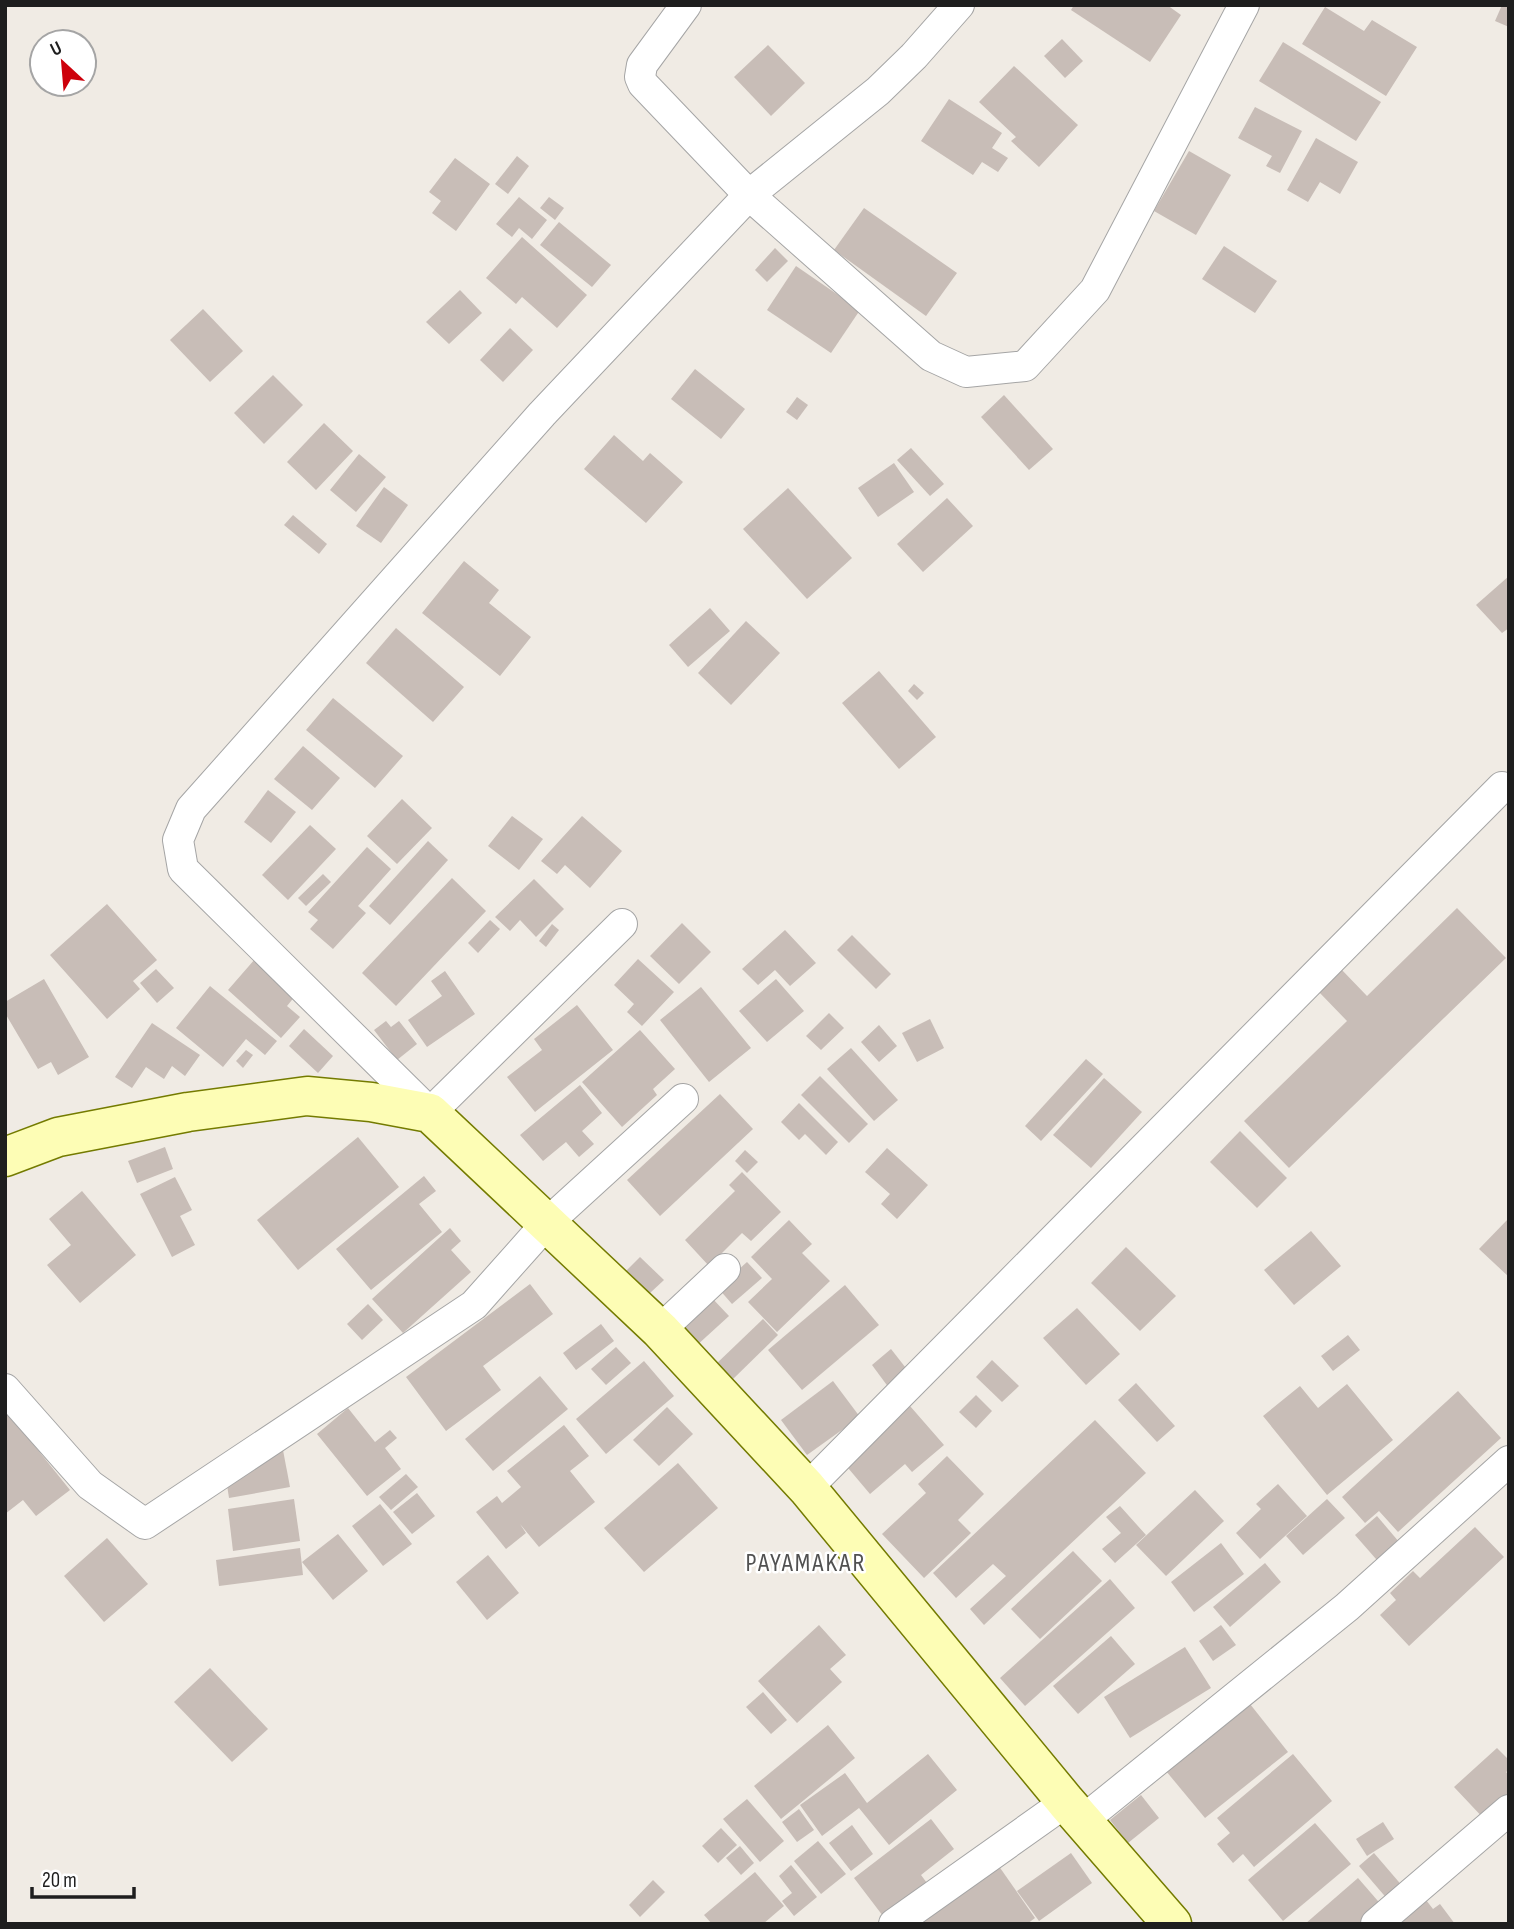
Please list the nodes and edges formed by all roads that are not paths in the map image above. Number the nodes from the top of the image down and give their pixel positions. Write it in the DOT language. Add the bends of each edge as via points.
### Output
graph roads {
  1 [pos="686,5"];
  2 [pos="960,5"];
  3 [pos="1244,5"];
  4 [pos="749,195"];
  5 [pos="1502,788"];
  6 [pos="622,924"];
  7 [pos="683,1099"];
  8 [pos="430,1113"];
  9 [pos="5,1157"];
  10 [pos="546,1224"];
  11 [pos="725,1269"];
  12 [pos="660,1330"];
  13 [pos="5,1389"];
  14 [pos="1509,1461"];
  15 [pos="807,1488"];
  16 [pos="1509,1810"];
  17 [pos="1074,1811"];
  18 [pos="894,1924"];
  19 [pos="1172,1924"];
  20 [pos="1376,1924"];
  1 -- 4 [label="street" via="646,57 640,77"];
  2 -- 4 [label="street" via="878,91"];
  3 -- 4 [label="street" via="1095,290 1025,366 966,372 931,356"];
  4 -- 8 [label="street" via="542,414 191,809 178,840 183,869"];
  5 -- 15 [label="street"];
  6 -- 8 [label="street"];
  7 -- 10 [label="street"];
  8 -- 9 [label="street" via="307,1096 188,1112 58,1137"];
  8 -- 10 [label="street"];
  10 -- 12 [label="street"];
  10 -- 13 [label="street" via="474,1305 145,1524 90,1485"];
  11 -- 12 [label="street"];
  12 -- 15 [label="street"];
  14 -- 17 [label="street" via="1347,1607"];
  15 -- 17 [label="street"];
  16 -- 20 [label="street"];
  17 -- 18 [label="street"];
  17 -- 19 [label="street"];
}
